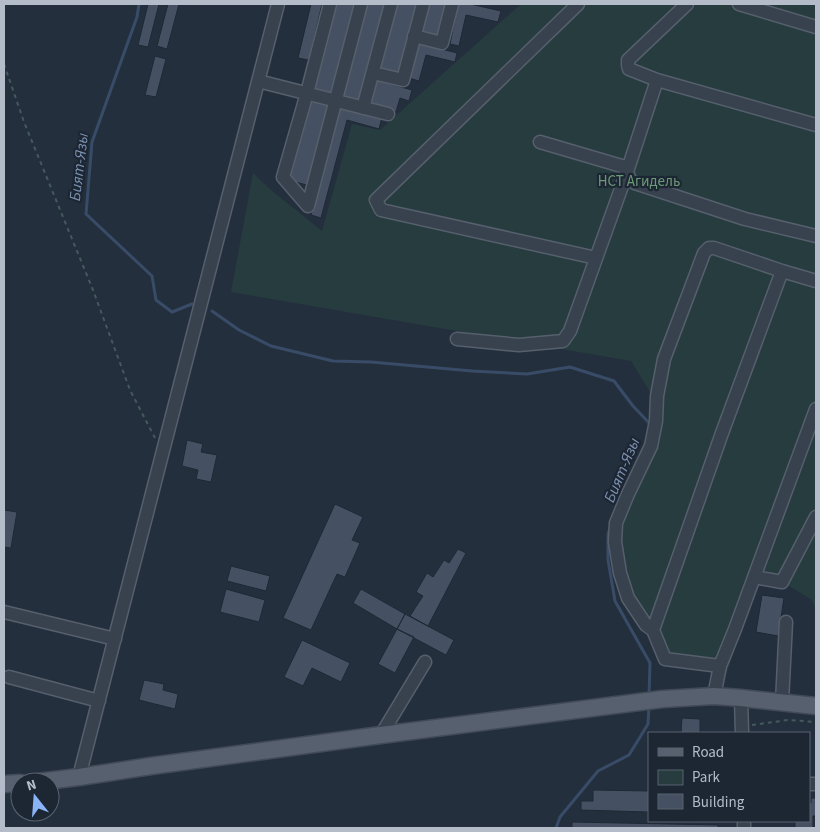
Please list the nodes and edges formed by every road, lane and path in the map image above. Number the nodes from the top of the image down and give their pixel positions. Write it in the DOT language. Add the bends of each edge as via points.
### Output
graph roads {
  1 [pos="278,4"];
  2 [pos="330,4"];
  3 [pos="361,4"];
  4 [pos="391,4"];
  5 [pos="423,4"];
  6 [pos="452,4"];
  7 [pos="578,4"];
  8 [pos="687,4"];
  9 [pos="739,4"];
  10 [pos="816,27"];
  11 [pos="414,36"];
  12 [pos="4,64"];
  13 [pos="373,73"];
  14 [pos="657,80"];
  15 [pos="258,81"];
  16 [pos="307,93"];
  17 [pos="336,101"];
  18 [pos="363,108"];
  19 [pos="388,114"];
  20 [pos="816,125"];
  21 [pos="540,142"];
  22 [pos="627,172"];
  23 [pos="816,236"];
  24 [pos="596,258"];
  25 [pos="782,271"];
  26 [pos="816,281"];
  27 [pos="456,339"];
  28 [pos="816,409"];
  29 [pos="162,454"];
  30 [pos="816,517"];
  31 [pos="754,577"];
  32 [pos="4,612"];
  33 [pos="786,622"];
  34 [pos="653,630"];
  35 [pos="115,639"];
  36 [pos="425,662"];
  37 [pos="720,666"];
  38 [pos="9,677"];
  39 [pos="714,696"];
  40 [pos="741,698"];
  41 [pos="99,700"];
  42 [pos="782,702"];
  43 [pos="816,706"];
  44 [pos="816,722"];
  45 [pos="742,730"];
  46 [pos="381,735"];
  47 [pos="79,777"];
  48 [pos="60,779"];
  1 -- 15 [label="street"];
  2 -- 16 [label="street"];
  3 -- 17 [label="street"];
  4 -- 13 [label="street"];
  5 -- 11 [label="street"];
  6 -- 11 [label="street" via="442,43"];
  7 -- 24 [label="street" via="376,200 381,210"];
  8 -- 14 [label="street" via="628,60 630,70"];
  9 -- 10 [label="street"];
  11 -- 13 [label="street" via="403,80"];
  12 -- 29 [label="path" via="130,390"];
  13 -- 18 [label="street"];
  14 -- 20 [label="street"];
  14 -- 22 [label="street"];
  15 -- 16 [label="street"];
  15 -- 29 [label="street"];
  16 -- 17 [label="street"];
  16 -- 17 [label="street" via="283,177 308,206"];
  17 -- 18 [label="street"];
  18 -- 19 [label="street"];
  21 -- 22 [label="street" via="625,167"];
  22 -- 23 [label="street" via="635,183 746,219"];
  22 -- 24 [label="street"];
  24 -- 27 [label="street" via="570,331 563,341 519,345"];
  25 -- 26 [label="street"];
  25 -- 34 [label="street"];
  25 -- 34 [label="street" via="709,248 664,359 651,446 616,523 615,542 628,598"];
  28 -- 31 [label="street"];
  29 -- 35 [label="street"];
  30 -- 31 [label="street" via="782,582"];
  31 -- 37 [label="street"];
  32 -- 35 [label="street"];
  33 -- 42 [label="street"];
  34 -- 37 [label="street" via="665,659"];
  35 -- 41 [label="street"];
  36 -- 46 [label="street"];
  37 -- 39 [label="street"];
  38 -- 41 [label="street"];
  39 -- 40 [label="main road"];
  39 -- 46 [label="main road" via="663,699"];
  40 -- 42 [label="main road"];
  40 -- 45 [label="street"];
  41 -- 47 [label="street"];
  42 -- 43 [label="main road"];
  44 -- 45 [label="path" via="788,720"];
  46 -- 47 [label="main road"];
  47 -- 48 [label="main road"];
}
